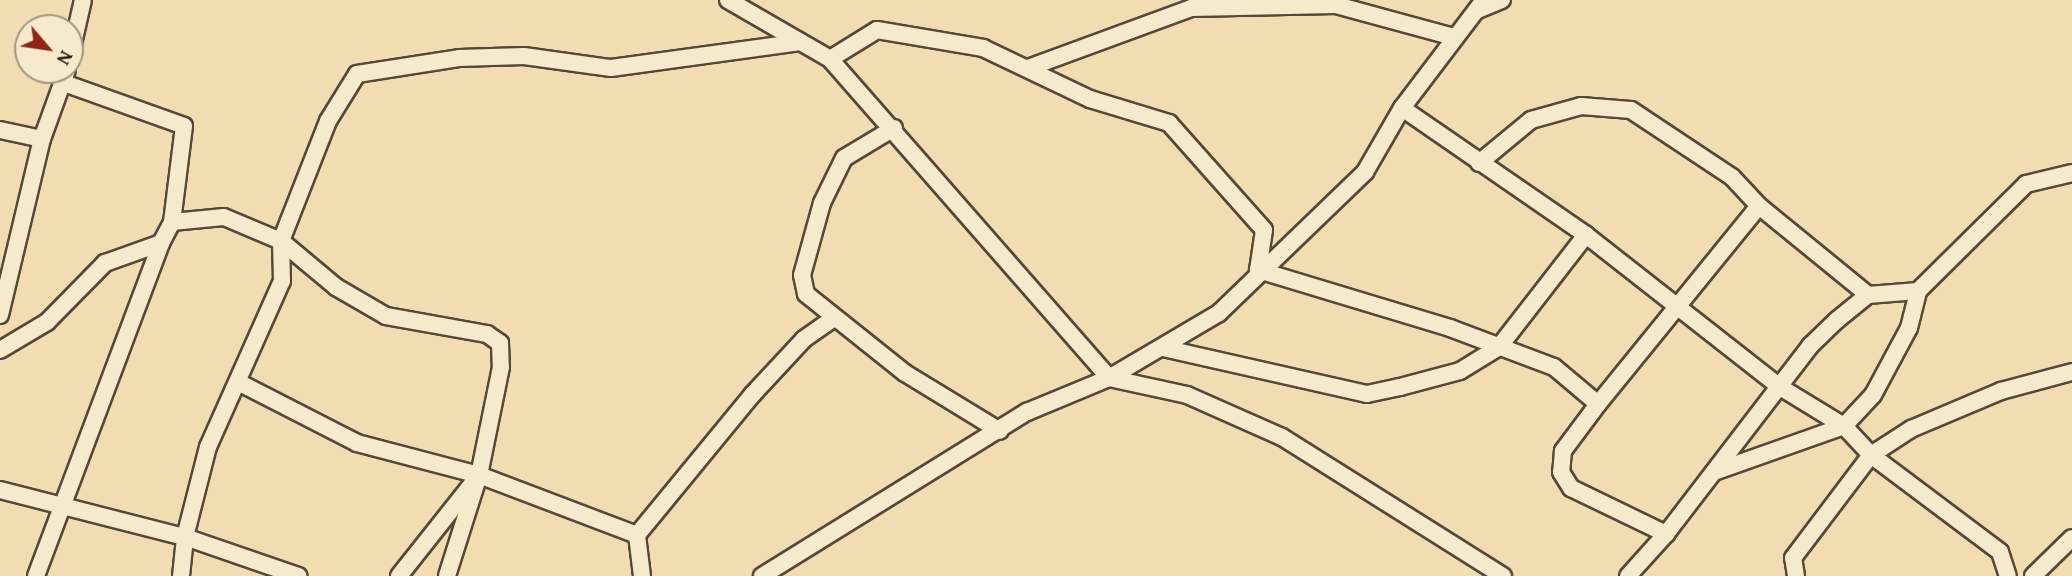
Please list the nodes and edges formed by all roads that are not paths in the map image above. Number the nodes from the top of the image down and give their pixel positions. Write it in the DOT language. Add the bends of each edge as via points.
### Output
graph roads {
  1 [pos="728,0"];
  2 [pos="1502,0"];
  3 [pos="1481,5"];
  4 [pos="1454,37"];
  5 [pos="800,42"];
  6 [pos="830,59"];
  7 [pos="1028,68"];
  8 [pos="63,84"];
  9 [pos="83,84"];
  10 [pos="1402,108"];
  11 [pos="894,128"];
  12 [pos="0,130"];
  13 [pos="42,139"];
  14 [pos="1479,163"];
  15 [pos="2072,173"];
  16 [pos="1759,206"];
  17 [pos="172,222"];
  18 [pos="1586,235"];
  19 [pos="281,241"];
  20 [pos="161,243"];
  21 [pos="1258,270"];
  22 [pos="1918,291"];
  23 [pos="1868,295"];
  24 [pos="1678,305"];
  25 [pos="0,315"];
  26 [pos="833,318"];
  27 [pos="1499,347"];
  28 [pos="1163,348"];
  29 [pos="0,350"];
  30 [pos="2072,372"];
  31 [pos="1109,378"];
  32 [pos="240,383"];
  33 [pos="1780,387"];
  34 [pos="1598,404"];
  35 [pos="1844,426"];
  36 [pos="1000,431"];
  37 [pos="1871,455"];
  38 [pos="1711,473"];
  39 [pos="479,475"];
  40 [pos="0,490"];
  41 [pos="64,505"];
  42 [pos="1666,534"];
  43 [pos="636,535"];
  44 [pos="185,537"];
  45 [pos="2072,538"];
  46 [pos="36,576"];
  47 [pos="181,576"];
  48 [pos="298,576"];
  49 [pos="399,576"];
  50 [pos="447,576"];
  51 [pos="642,576"];
  52 [pos="762,576"];
  53 [pos="1503,576"];
  54 [pos="1628,576"];
  55 [pos="1796,576"];
  56 [pos="2008,576"];
  57 [pos="2033,576"];
  1 -- 5 [label="street"];
  2 -- 3 [label="street"];
  3 -- 4 [label="street"];
  4 -- 7 [label="street" via="1336,5 1191,8"];
  4 -- 10 [label="street"];
  5 -- 6 [label="street"];
  5 -- 19 [label="street" via="611,68 524,56 459,58 357,74 328,121"];
  6 -- 7 [label="street" via="877,30 983,48"];
  6 -- 11 [label="street"];
  7 -- 21 [label="street" via="1090,99 1169,124 1264,230"];
  8 -- 13 [label="street"];
  9 -- 17 [label="street" via="184,125"];
  10 -- 14 [label="street"];
  10 -- 21 [label="street" via="1364,172"];
  11 -- 26 [label="street" via="845,158 822,203 802,275 806,294"];
  11 -- 31 [label="street"];
  12 -- 13 [label="street"];
  13 -- 25 [label="street"];
  14 -- 16 [label="street" via="1531,120 1581,106 1631,110 1732,177"];
  14 -- 18 [label="street"];
  15 -- 22 [label="street" via="2026,184"];
  16 -- 23 [label="street"];
  16 -- 24 [label="street"];
  17 -- 19 [label="street" via="224,217"];
  17 -- 20 [label="street"];
  18 -- 24 [label="street"];
  18 -- 27 [label="street"];
  19 -- 32 [label="street" via="282,281"];
  19 -- 39 [label="street" via="335,287 386,316 487,334 500,342 501,367"];
  20 -- 29 [label="street" via="105,263 47,321"];
  20 -- 41 [label="street"];
  21 -- 27 [label="street"];
  21 -- 28 [label="street" via="1219,313"];
  22 -- 23 [label="street"];
  22 -- 35 [label="street" via="1909,328 1873,395"];
  23 -- 33 [label="street" via="1810,346"];
  24 -- 33 [label="street"];
  24 -- 34 [label="street"];
  26 -- 36 [label="street" via="905,373"];
  26 -- 43 [label="street" via="804,339 752,395"];
  27 -- 28 [label="street" via="1460,371 1367,394"];
  27 -- 34 [label="street" via="1554,367"];
  28 -- 31 [label="street"];
  30 -- 37 [label="street" via="2001,391 1911,429"];
  31 -- 36 [label="street" via="1027,412"];
  31 -- 53 [label="street" via="1187,395 1282,437"];
  32 -- 39 [label="street" via="357,443"];
  32 -- 44 [label="street" via="208,447"];
  33 -- 35 [label="street"];
  33 -- 38 [label="street"];
  34 -- 42 [label="street" via="1563,451 1561,472 1572,488"];
  35 -- 37 [label="street"];
  35 -- 38 [label="street"];
  36 -- 52 [label="street"];
  37 -- 55 [label="street" via="1793,558"];
  37 -- 56 [label="street" via="2000,552"];
  38 -- 42 [label="street"];
  39 -- 43 [label="street"];
  39 -- 49 [label="street"];
  39 -- 50 [label="street"];
  40 -- 41 [label="street"];
  41 -- 44 [label="street"];
  41 -- 46 [label="street"];
  42 -- 54 [label="street"];
  43 -- 51 [label="street"];
  44 -- 47 [label="street"];
  44 -- 48 [label="street"];
  45 -- 57 [label="street"];
}
